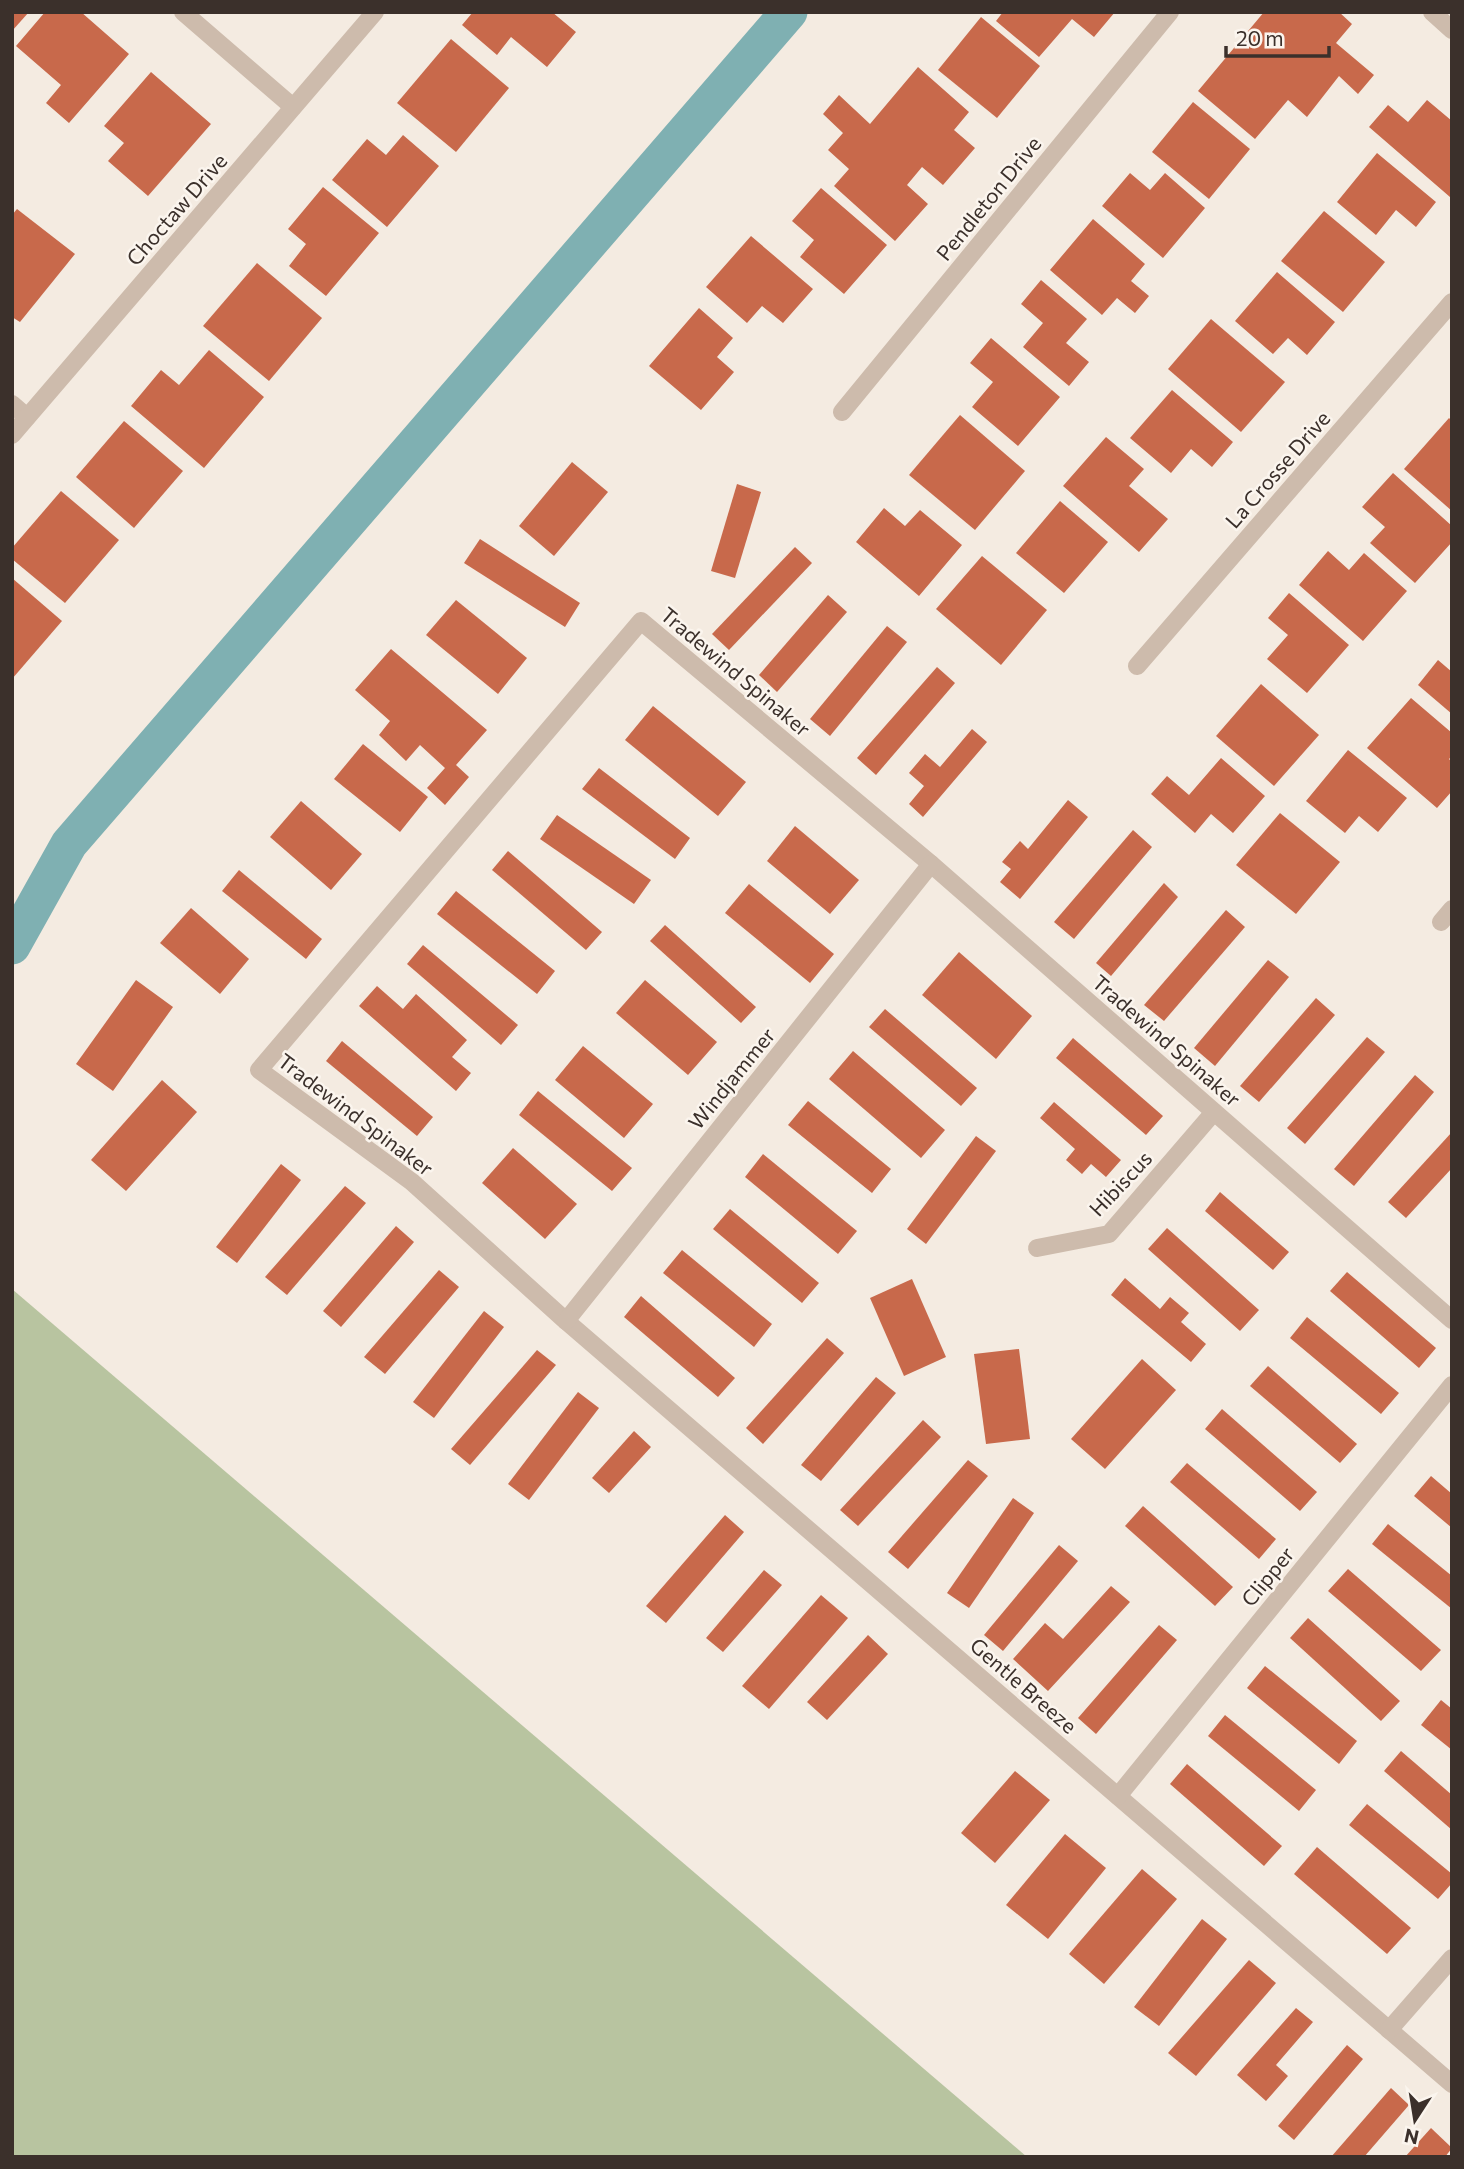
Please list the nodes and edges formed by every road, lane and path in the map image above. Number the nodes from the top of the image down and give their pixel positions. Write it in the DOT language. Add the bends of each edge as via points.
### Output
graph roads {
  1 [pos="183,12"];
  2 [pos="375,12"];
  3 [pos="1170,12"];
  4 [pos="1432,12"];
  5 [pos="1452,30"];
  6 [pos="293,107"];
  7 [pos="1452,302"];
  8 [pos="12,404"];
  9 [pos="842,412"];
  10 [pos="27,417"];
  11 [pos="12,435"];
  12 [pos="1137,666"];
  13 [pos="931,864"];
  14 [pos="1214,1112"];
  15 [pos="1037,1248"];
  16 [pos="1452,1320"];
  17 [pos="566,1321"];
  18 [pos="1452,1385"];
  19 [pos="1118,1796"];
  20 [pos="1452,1958"];
  21 [pos="1390,2030"];
  22 [pos="1452,2084"];
  1 -- 6 [label="street"];
  2 -- 6 [label="street, Choctaw Drive"];
  3 -- 9 [label="street, Pendleton Drive"];
  4 -- 5 [label="street"];
  6 -- 10 [label="street, Choctaw Drive"];
  7 -- 12 [label="street, La Crosse Drive"];
  8 -- 10 [label="street"];
  10 -- 11 [label="street, Choctaw Drive"];
  13 -- 14 [label="street, Tradewind Spinaker"];
  13 -- 17 [label="street, Windjammer"];
  13 -- 17 [label="street, Tradewind Spinaker" via="641,621 259,1070 412,1182"];
  14 -- 15 [label="street, Hibiscus" via="1109,1234"];
  14 -- 16 [label="street, Tradewind Spinaker"];
  17 -- 19 [label="street, Gentle Breeze"];
  18 -- 19 [label="street, Clipper"];
  19 -- 21 [label="street, Gentle Breeze"];
  20 -- 21 [label="street"];
  21 -- 22 [label="street, Gentle Breeze"];
}
